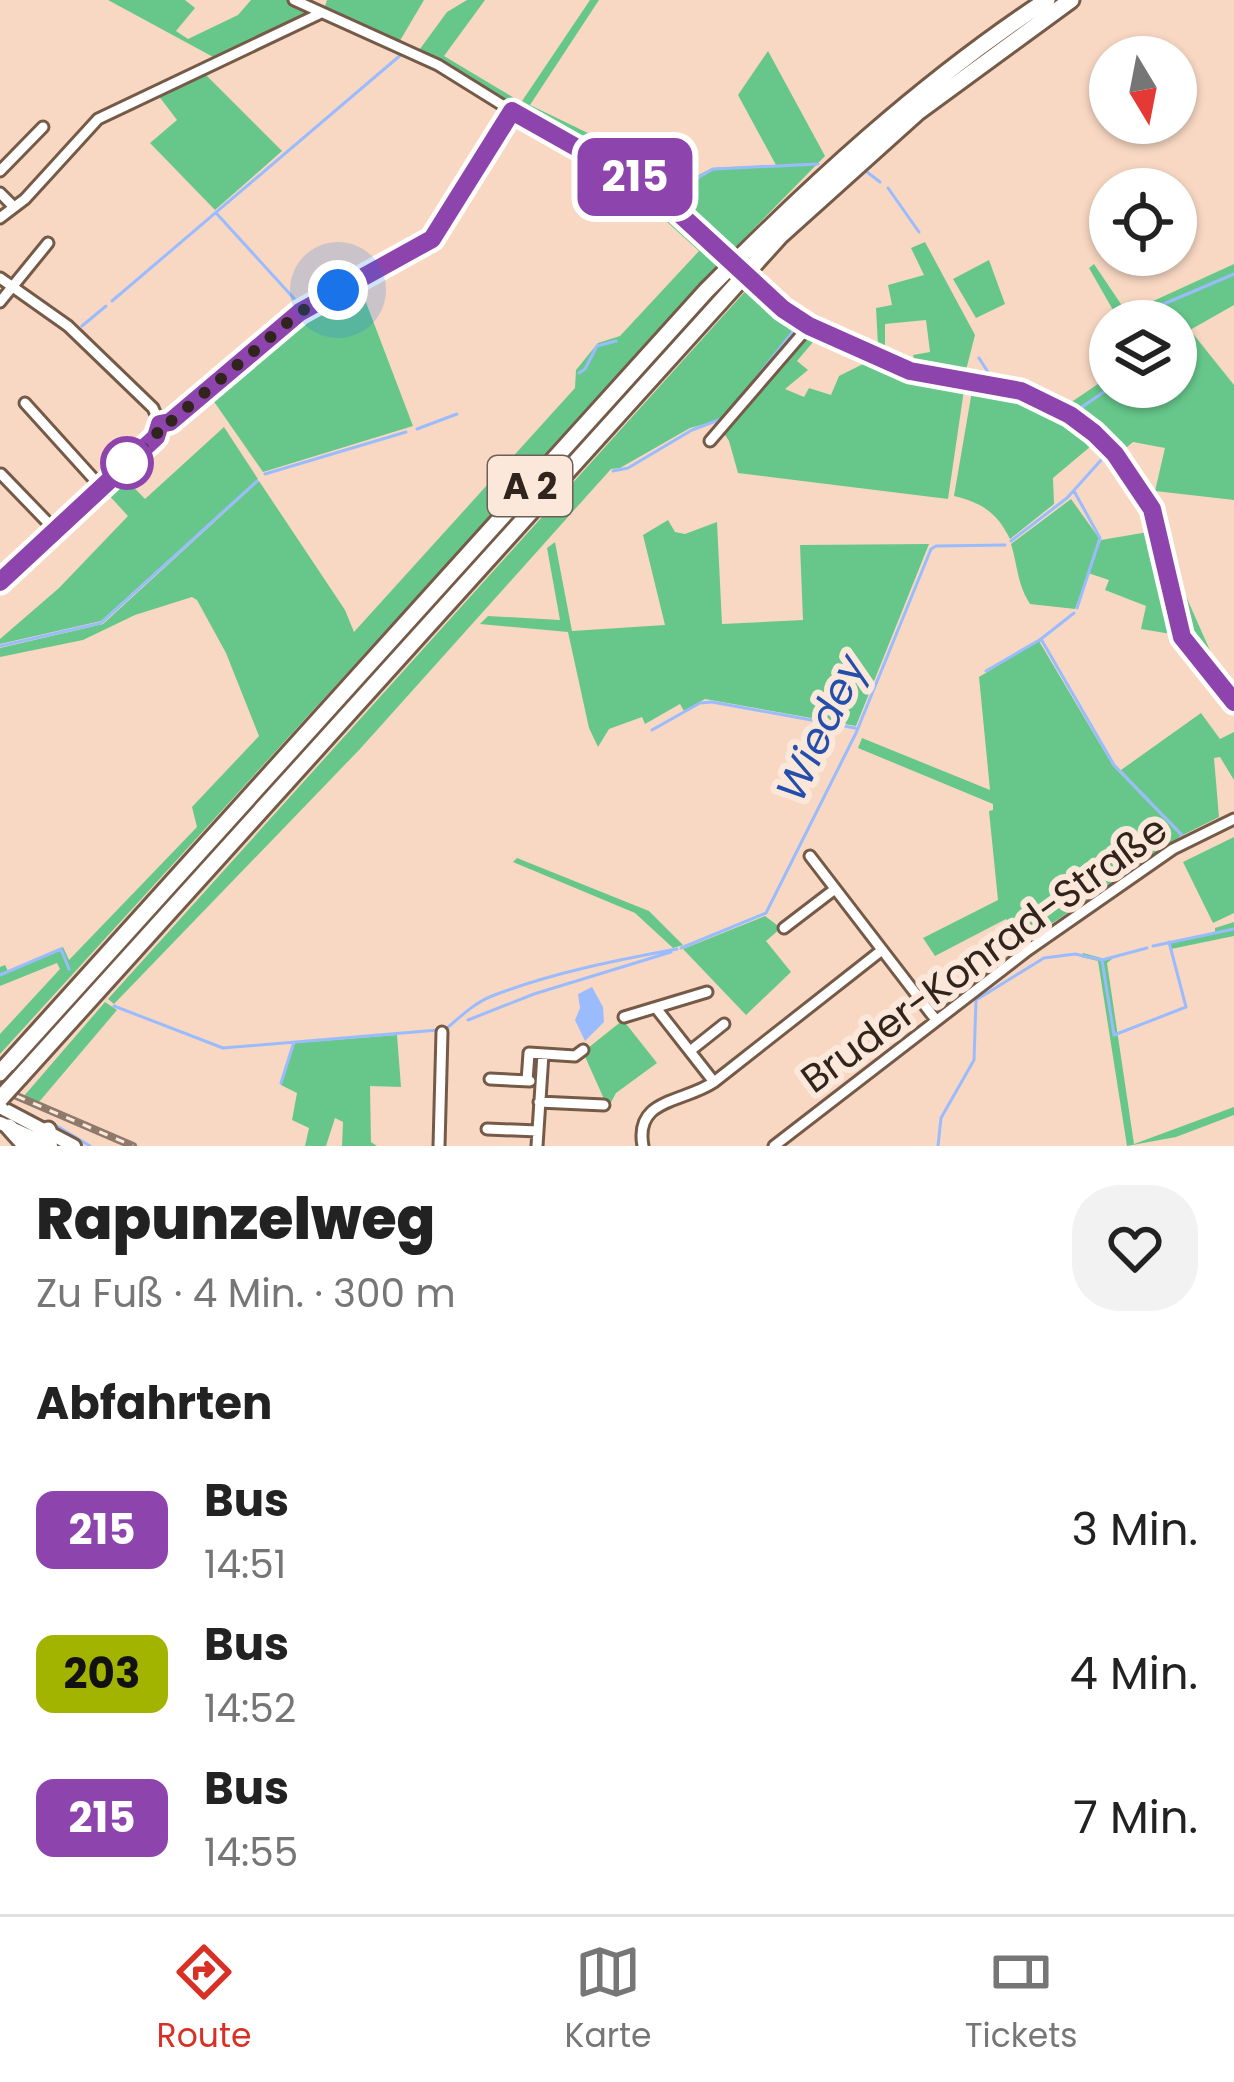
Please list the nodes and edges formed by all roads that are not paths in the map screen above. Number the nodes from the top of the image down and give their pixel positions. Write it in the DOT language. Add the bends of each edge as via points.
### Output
graph roads {
  1 [pos="294,0"];
  2 [pos="1046,0"];
  3 [pos="1072,0"];
  4 [pos="319,14"];
  5 [pos="512,111"];
  6 [pos="43,127"];
  7 [pos="0,171"];
  8 [pos="0,193"];
  9 [pos="14,208"];
  10 [pos="0,218"];
  11 [pos="48,243"];
  12 [pos="0,278"];
  13 [pos="12,286"];
  14 [pos="0,302"];
  15 [pos="809,326"];
  16 [pos="25,403"];
  17 [pos="160,424"];
  18 [pos="710,441"];
  19 [pos="1,474"];
  20 [pos="101,487"];
  21 [pos="56,531"];
  22 [pos="2,576"];
  23 [pos="1234,702"];
  24 [pos="1234,819"];
  25 [pos="810,856"];
  26 [pos="835,889"];
  27 [pos="784,928"];
  28 [pos="883,950"];
  29 [pos="707,992"];
  30 [pos="680,1000"];
  31 [pos="656,1008"];
  32 [pos="624,1017"];
  33 [pos="936,1020"];
  34 [pos="724,1024"];
  35 [pos="672,1028"];
  36 [pos="442,1032"];
  37 [pos="583,1050"];
  38 [pos="690,1051"];
  39 [pos="543,1054"];
  40 [pos="9,1072"];
  41 [pos="490,1079"];
  42 [pos="527,1081"];
  43 [pos="541,1082"];
  44 [pos="714,1082"];
  45 [pos="539,1102"];
  46 [pos="0,1103"];
  47 [pos="604,1105"];
  48 [pos="5,1125"];
  49 [pos="487,1129"];
  50 [pos="538,1131"];
  51 [pos="44,1142"];
  52 [pos="74,1146"];
  53 [pos="439,1146"];
  54 [pos="537,1146"];
  55 [pos="643,1146"];
  56 [pos="774,1146"];
  1 -- 4 [label="street"];
  2 -- 40 [label="highway, A 2" via="874,130 722,275"];
  3 -- 40 [label="highway, A 2" via="935,98 780,236"];
  4 -- 5 [label="street" via="438,65"];
  4 -- 9 [label="street" via="98,119"];
  5 -- 15 [label="street, bridge" via="657,193"];
  5 -- 17 [label="street" via="432,239 314,302"];
  6 -- 7 [label="street"];
  8 -- 9 [label="street"];
  9 -- 10 [label="street"];
  11 -- 13 [label="street"];
  12 -- 13 [label="street"];
  13 -- 14 [label="street"];
  13 -- 17 [label="street" via="68,326"];
  15 -- 18 [label="street"];
  15 -- 23 [label="street" via="910,371 1021,391 1094,433 1152,509 1182,637"];
  16 -- 20 [label="street"];
  17 -- 20 [label="street"];
  19 -- 21 [label="street"];
  20 -- 21 [label="street"];
  21 -- 22 [label="street"];
  24 -- 33 [label="street, Bruder-Konrad-Straße" via="1151,863"];
  25 -- 26 [label="street"];
  26 -- 27 [label="street"];
  26 -- 28 [label="street"];
  28 -- 33 [label="street"];
  28 -- 44 [label="street"];
  29 -- 30 [label="street"];
  30 -- 31 [label="street"];
  30 -- 35 [label="street"];
  31 -- 32 [label="street"];
  31 -- 35 [label="street"];
  33 -- 56 [label="street, Bruder-Konrad-Straße"];
  34 -- 38 [label="street"];
  35 -- 38 [label="street"];
  36 -- 53 [label="street"];
  37 -- 39 [label="street"];
  38 -- 44 [label="street"];
  39 -- 42 [label="street" via="529,1053"];
  39 -- 43 [label="street"];
  40 -- 46 [label="highway, A 2, bridge"];
  41 -- 42 [label="street"];
  42 -- 43 [label="street"];
  43 -- 45 [label="street"];
  44 -- 55 [label="street" via="646,1113"];
  45 -- 47 [label="street"];
  45 -- 50 [label="street"];
  46 -- 51 [label="main road"];
  48 -- 51 [label="highway"];
  49 -- 50 [label="street"];
  50 -- 54 [label="street"];
  51 -- 52 [label="main road"];
}
